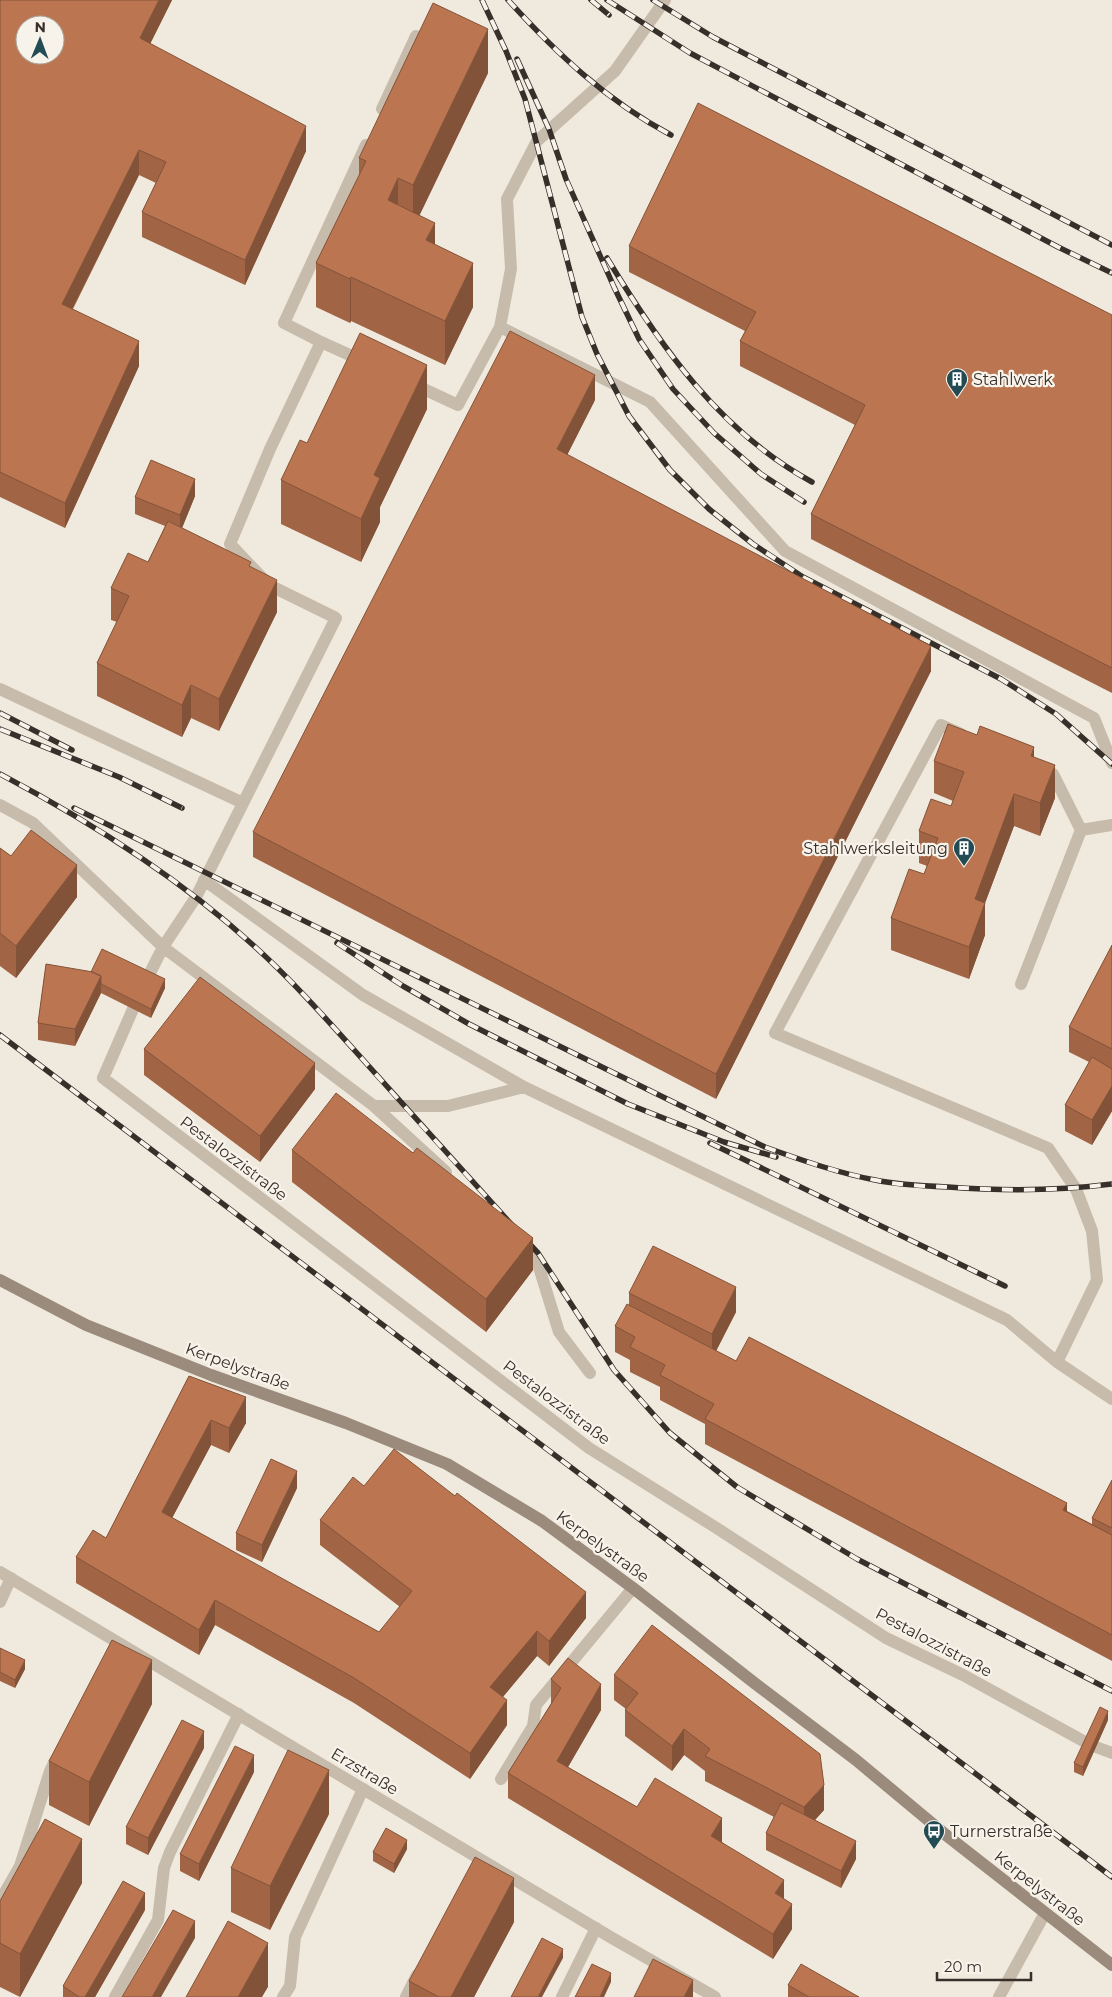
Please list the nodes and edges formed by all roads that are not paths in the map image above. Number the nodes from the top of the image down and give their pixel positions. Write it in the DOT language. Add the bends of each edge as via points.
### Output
graph roads {
  1 [pos="665,0"];
  2 [pos="416,36"];
  3 [pos="379,117"];
  4 [pos="370,135"];
  5 [pos="500,326"];
  6 [pos="321,342"];
  7 [pos="373,366"];
  8 [pos="400,378"];
  9 [pos="0,689"];
  10 [pos="976,740"];
  11 [pos="1028,762"];
  12 [pos="1112,762"];
  13 [pos="243,803"];
  14 [pos="0,805"];
  15 [pos="1112,825"];
  16 [pos="1081,830"];
  17 [pos="204,880"];
  18 [pos="163,947"];
  19 [pos="147,979"];
  20 [pos="1020,984"];
  21 [pos="133,1009"];
  22 [pos="524,1087"];
  23 [pos="374,1106"];
  24 [pos="454,1180"];
  25 [pos="510,1236"];
  26 [pos="0,1280"];
  27 [pos="1057,1362"];
  28 [pos="590,1373"];
  29 [pos="1112,1399"];
  30 [pos="5,1575"];
  31 [pos="633,1588"];
  32 [pos="0,1602"];
  33 [pos="239,1714"];
  34 [pos="1112,1753"];
  35 [pos="59,1754"];
  36 [pos="501,1779"];
  37 [pos="363,1789"];
  38 [pos="0,1901"];
  39 [pos="1044,1913"];
  40 [pos="596,1928"];
  41 [pos="424,1962"];
  42 [pos="1112,1965"];
  43 [pos="115,1997"];
  44 [pos="283,1997"];
  45 [pos="406,1997"];
  46 [pos="562,1997"];
  47 [pos="715,1997"];
  48 [pos="999,1997"];
  1 -- 5 [label="street" via="615,71 537,141 507,199 511,269"];
  2 -- 3 [label="street"];
  4 -- 6 [label="street" via="284,323"];
  5 -- 8 [label="street" via="458,405"];
  5 -- 12 [label="street" via="650,402 785,552 1094,718"];
  6 -- 7 [label="street"];
  6 -- 13 [label="street" via="270,449 230,544 269,586 336,618"];
  9 -- 13 [label="street"];
  10 -- 27 [label="street" via="942,725 775,1033 1048,1148 1076,1189 1092,1230 1097,1280"];
  11 -- 16 [label="street" via="1053,774"];
  13 -- 17 [label="street"];
  14 -- 18 [label="street" via="33,823"];
  15 -- 16 [label="street"];
  16 -- 20 [label="street"];
  17 -- 18 [label="street"];
  17 -- 22 [label="street" via="363,995"];
  18 -- 19 [label="street"];
  18 -- 23 [label="street"];
  21 -- 34 [label="street, Pestalozzistraße" via="103,1078 589,1448 886,1638 963,1674"];
  22 -- 23 [label="street" via="448,1106"];
  22 -- 27 [label="street" via="1007,1320"];
  23 -- 24 [label="street"];
  25 -- 28 [label="street" via="538,1264 559,1332"];
  26 -- 31 [label="main road, Kerpelystraße" via="86,1325 447,1464 542,1521"];
  27 -- 29 [label="street"];
  30 -- 32 [label="street"];
  30 -- 33 [label="street, Erzstraße" via="115,1646"];
  31 -- 36 [label="street" via="536,1705 533,1726"];
  31 -- 39 [label="main road, Kerpelystraße" via="856,1760"];
  33 -- 37 [label="street, Erzstraße"];
  33 -- 43 [label="street" via="164,1868 158,1920"];
  35 -- 38 [label="street" via="50,1771 20,1866"];
  37 -- 40 [label="street, Erzstraße" via="477,1863"];
  37 -- 44 [label="street" via="295,1937 290,1986"];
  39 -- 42 [label="main road, Kerpelystraße"];
  39 -- 48 [label="street"];
  40 -- 46 [label="street"];
  40 -- 47 [label="street, Erzstraße"];
  41 -- 45 [label="street"];
}
